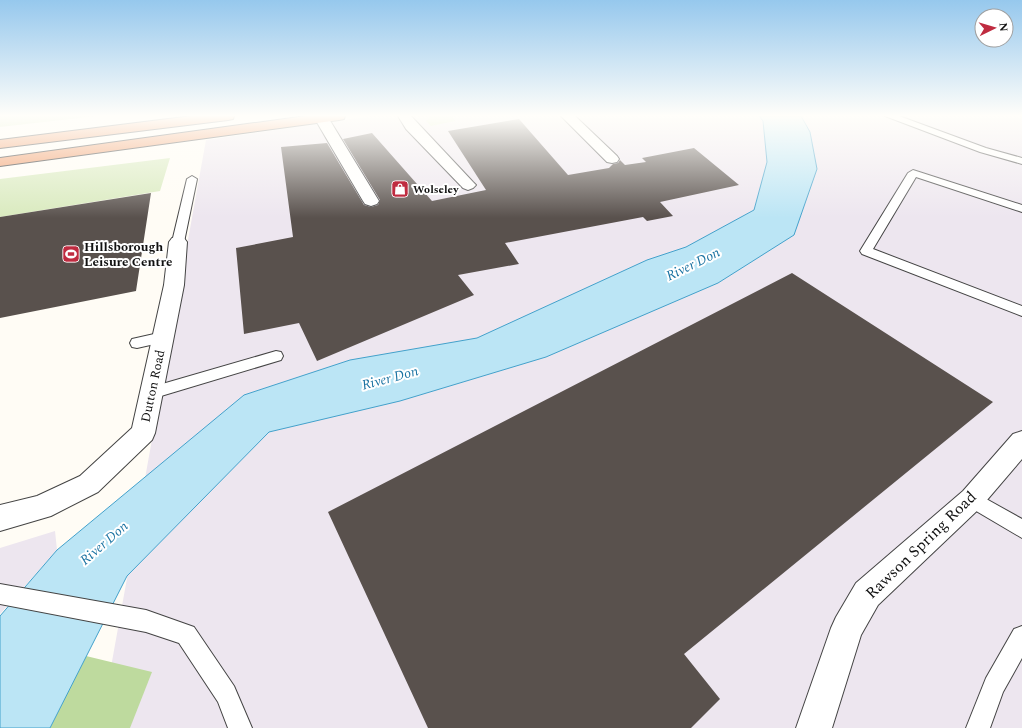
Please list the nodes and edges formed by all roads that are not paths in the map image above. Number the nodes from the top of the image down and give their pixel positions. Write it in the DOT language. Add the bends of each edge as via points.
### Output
graph roads {
  1 [pos="90,150"];
  2 [pos="341,150"];
  3 [pos="434,150"];
  4 [pos="602,150"];
  5 [pos="983,150"];
  6 [pos="612,159"];
  7 [pos="1022,161"];
  8 [pos="0,162"];
  9 [pos="192,179"];
  10 [pos="468,185"];
  11 [pos="371,201"];
  12 [pos="1022,209"];
  13 [pos="178,242"];
  14 [pos="1022,311"];
  15 [pos="163,337"];
  16 [pos="136,343"];
  17 [pos="276,356"];
  18 [pos="151,393"];
  19 [pos="1022,440"];
  20 [pos="972,499"];
  21 [pos="0,518"];
  22 [pos="1022,529"];
  23 [pos="0,594"];
  24 [pos="1022,638"];
  25 [pos="240,728"];
  26 [pos="814,728"];
  27 [pos="978,728"];
  1 -- 8 [label="highway"];
  2 -- 11 [label="street"];
  3 -- 10 [label="street"];
  4 -- 6 [label="street"];
  5 -- 7 [label="lane"];
  9 -- 13 [label="lane"];
  12 -- 14 [label="lane" via="912,174 866,251"];
  13 -- 15 [label="street, Dutton Road" via="174,285"];
  15 -- 16 [label="lane"];
  15 -- 18 [label="street, Dutton Road"];
  17 -- 18 [label="lane"];
  18 -- 21 [label="street, Dutton Road" via="143,433 89,484 41,506"];
  19 -- 20 [label="street, Rawson Spring Road"];
  20 -- 22 [label="lane"];
  20 -- 26 [label="street, Rawson Spring Road" via="867,594 847,628"];
  23 -- 25 [label="lane" via="146,621 186,635 226,694"];
  24 -- 27 [label="lane" via="994,686"];
}
